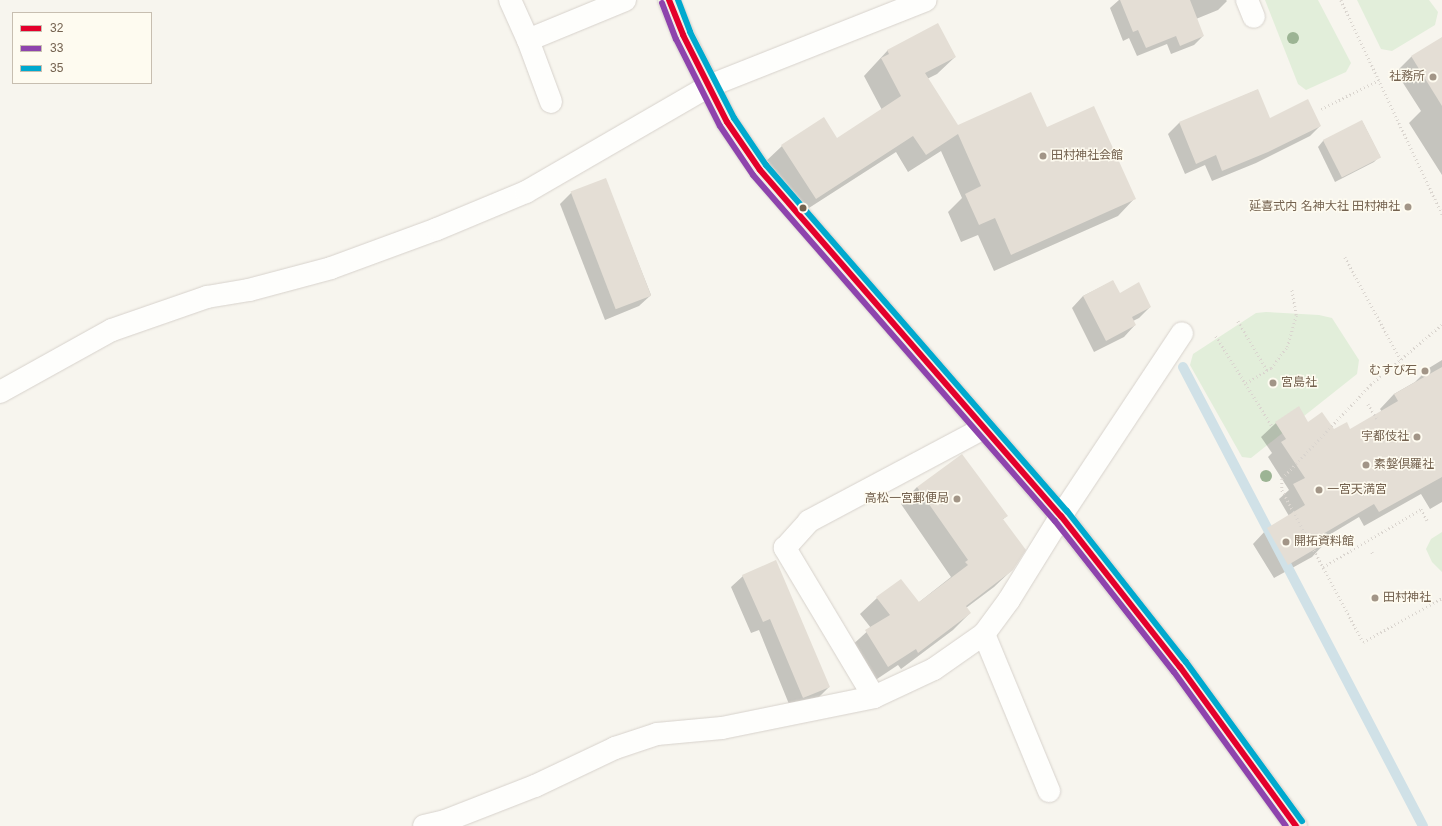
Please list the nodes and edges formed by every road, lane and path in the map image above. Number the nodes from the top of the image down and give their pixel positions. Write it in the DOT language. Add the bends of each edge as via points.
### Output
graph roads {
  1 [pos="510,0"];
  2 [pos="625,0"];
  3 [pos="669,0"];
  4 [pos="926,0"];
  5 [pos="1341,0"];
  6 [pos="528,40"];
  7 [pos="1379,80"];
  8 [pos="709,86"];
  9 [pos="551,102"];
  10 [pos="1321,109"];
  11 [pos="1442,214"];
  12 [pos="1345,258"];
  13 [pos="1291,288"];
  14 [pos="1238,322"];
  15 [pos="1442,325"];
  16 [pos="1182,333"];
  17 [pos="1216,336"];
  18 [pos="1401,360"];
  19 [pos="1267,370"];
  20 [pos="1246,382"];
  21 [pos="0,392"];
  22 [pos="1368,404"];
  23 [pos="1377,419"];
  24 [pos="1272,426"];
  25 [pos="984,428"];
  26 [pos="1061,516"];
  27 [pos="1427,520"];
  28 [pos="1366,542"];
  29 [pos="1368,546"];
  30 [pos="1323,568"];
  31 [pos="1442,598"];
  32 [pos="984,634"];
  33 [pos="874,696"];
  34 [pos="1049,791"];
  35 [pos="424,826"];
  36 [pos="1296,826"];
  1 -- 6 [label="street"];
  2 -- 6 [label="street"];
  3 -- 8 [label="main road" via="683,35"];
  4 -- 8 [label="street"];
  5 -- 7 [label="path"];
  6 -- 9 [label="street"];
  7 -- 10 [label="path"];
  7 -- 11 [label="path"];
  8 -- 21 [label="street" via="526,192 437,229 331,268 249,290 207,297 112,330"];
  8 -- 25 [label="main road" via="727,122 760,170"];
  12 -- 18 [label="path"];
  13 -- 19 [label="path" via="1296,314 1287,347"];
  14 -- 19 [label="path"];
  15 -- 18 [label="path"];
  16 -- 26 [label="street"];
  17 -- 20 [label="path"];
  18 -- 30 [label="path" via="1371,385 1282,478 1282,490"];
  19 -- 20 [label="path"];
  20 -- 24 [label="path"];
  22 -- 23 [label="path"];
  25 -- 26 [label="main road"];
  25 -- 33 [label="street" via="809,521 785,548"];
  26 -- 32 [label="street" via="1009,600"];
  26 -- 36 [label="main road" via="1180,667"];
  27 -- 28 [label="path" via="1421,510"];
  28 -- 29 [label="path"];
  28 -- 30 [label="path"];
  30 -- 31 [label="path" via="1363,642"];
  32 -- 33 [label="street" via="934,669"];
  32 -- 34 [label="street"];
  33 -- 35 [label="street" via="722,728 657,734 615,748 535,786 444,821"];
}
